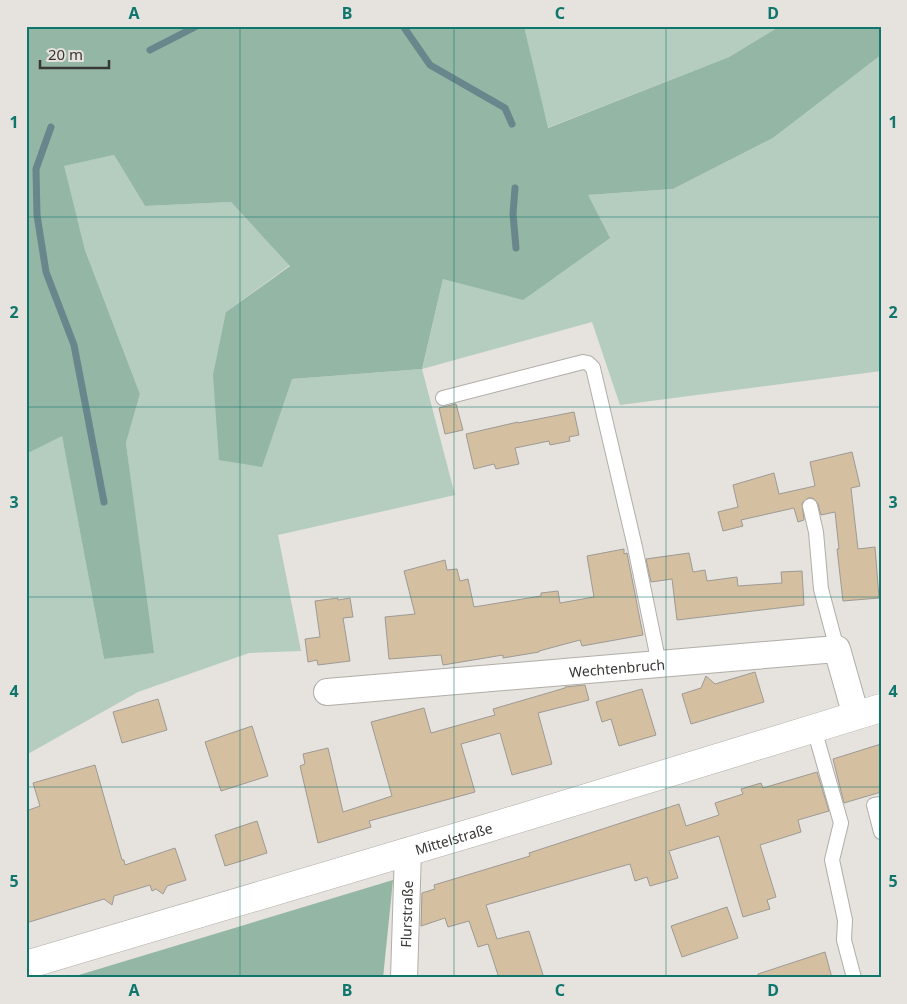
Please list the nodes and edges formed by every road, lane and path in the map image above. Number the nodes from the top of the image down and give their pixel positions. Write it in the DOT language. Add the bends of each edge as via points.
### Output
graph roads {
  1 [pos="443,398"];
  2 [pos="810,506"];
  3 [pos="837,649"];
  4 [pos="659,664"];
  5 [pos="327,692"];
  6 [pos="868,712"];
  7 [pos="814,729"];
  8 [pos="881,804"];
  9 [pos="881,832"];
  10 [pos="408,851"];
  11 [pos="26,965"];
  12 [pos="404,978"];
  13 [pos="854,978"];
  1 -- 4 [label="lane" via="583,362 593,368"];
  2 -- 3 [label="lane" via="816,532 821,589"];
  3 -- 4 [label="street, Wechtenbruch"];
  3 -- 6 [label="street"];
  4 -- 5 [label="street, Wechtenbruch"];
  6 -- 7 [label="main road, Mittelstraße"];
  7 -- 10 [label="main road, Mittelstraße"];
  7 -- 13 [label="lane" via="840,823 832,860 846,920 844,940"];
  8 -- 9 [label="lane" via="874,805"];
  10 -- 11 [label="main road, Mittelstraße"];
  10 -- 12 [label="street, Flurstraße"];
}
